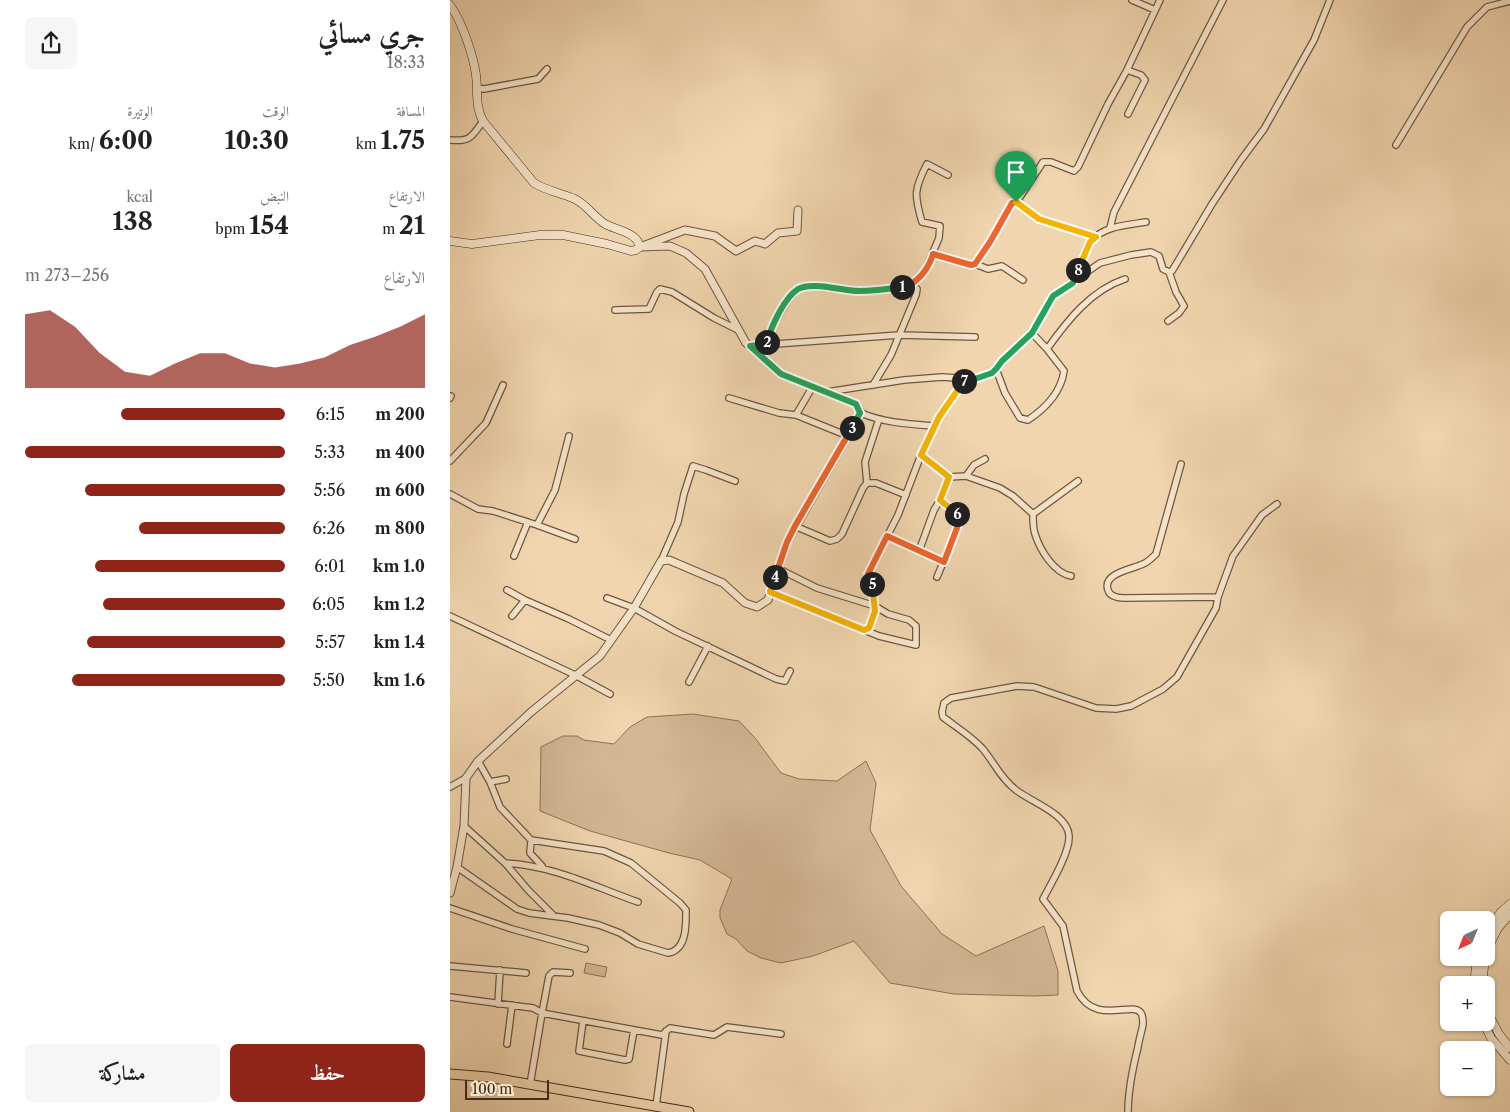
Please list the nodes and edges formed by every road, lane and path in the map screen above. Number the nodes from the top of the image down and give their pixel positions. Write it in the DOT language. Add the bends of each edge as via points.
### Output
graph roads {
  1 [pos="1132,0"];
  2 [pos="1160,0"];
  3 [pos="1223,0"];
  4 [pos="1330,0"];
  5 [pos="1510,1"];
  6 [pos="450,5"];
  7 [pos="1155,10"];
  8 [pos="547,69"];
  9 [pos="1127,70"];
  10 [pos="478,88"];
  11 [pos="1128,114"];
  12 [pos="483,121"];
  13 [pos="450,140"];
  14 [pos="1396,145"];
  15 [pos="948,175"];
  16 [pos="1016,202"];
  17 [pos="798,210"];
  18 [pos="1146,222"];
  19 [pos="1110,228"];
  20 [pos="1096,237"];
  21 [pos="450,241"];
  22 [pos="640,247"];
  23 [pos="933,254"];
  24 [pos="975,264"];
  25 [pos="1169,272"];
  26 [pos="1125,279"];
  27 [pos="1023,280"];
  28 [pos="1073,283"];
  29 [pos="910,286"];
  30 [pos="615,310"];
  31 [pos="1168,321"];
  32 [pos="738,330"];
  33 [pos="1032,333"];
  34 [pos="899,335"];
  35 [pos="975,337"];
  36 [pos="766,344"];
  37 [pos="750,346"];
  38 [pos="1047,349"];
  39 [pos="996,369"];
  40 [pos="965,380"];
  41 [pos="503,385"];
  42 [pos="873,385"];
  43 [pos="812,386"];
  44 [pos="827,392"];
  45 [pos="729,398"];
  46 [pos="860,413"];
  47 [pos="796,416"];
  48 [pos="879,419"];
  49 [pos="935,426"];
  50 [pos="569,436"];
  51 [pos="848,436"];
  52 [pos="921,455"];
  53 [pos="985,458"];
  54 [pos="450,461"];
  55 [pos="1181,464"];
  56 [pos="966,476"];
  57 [pos="949,477"];
  58 [pos="735,481"];
  59 [pos="1078,481"];
  60 [pos="867,483"];
  61 [pos="450,494"];
  62 [pos="906,494"];
  63 [pos="940,500"];
  64 [pos="1277,504"];
  65 [pos="1033,514"];
  66 [pos="528,522"];
  67 [pos="537,524"];
  68 [pos="795,526"];
  69 [pos="887,536"];
  70 [pos="575,539"];
  71 [pos="919,551"];
  72 [pos="514,556"];
  73 [pos="660,561"];
  74 [pos="944,562"];
  75 [pos="777,568"];
  76 [pos="1071,576"];
  77 [pos="937,577"];
  78 [pos="506,590"];
  79 [pos="770,592"];
  80 [pos="1218,597"];
  81 [pos="608,598"];
  82 [pos="525,600"];
  83 [pos="875,606"];
  84 [pos="634,608"];
  85 [pos="450,616"];
  86 [pos="512,616"];
  87 [pos="864,630"];
  88 [pos="611,640"];
  89 [pos="708,646"];
  90 [pos="790,670"];
  91 [pos="575,675"];
  92 [pos="689,682"];
  93 [pos="610,694"];
  94 [pos="478,761"];
  95 [pos="466,778"];
  96 [pos="506,779"];
  97 [pos="490,782"];
  98 [pos="450,788"];
  99 [pos="464,826"];
  100 [pos="531,840"];
  101 [pos="505,863"];
  102 [pos="457,868"];
  103 [pos="543,868"];
  104 [pos="450,893"];
  105 [pos="638,902"];
  106 [pos="1510,904"];
  107 [pos="450,908"];
  108 [pos="1510,914"];
  109 [pos="554,916"];
  110 [pos="1495,919"];
  111 [pos="1495,934"];
  112 [pos="585,950"];
  113 [pos="450,966"];
  114 [pos="500,970"];
  115 [pos="526,973"];
  116 [pos="570,973"];
  117 [pos="450,997"];
  118 [pos="498,1004"];
  119 [pos="512,1005"];
  120 [pos="542,1013"];
  121 [pos="583,1021"];
  122 [pos="1495,1026"];
  123 [pos="634,1030"];
  124 [pos="666,1031"];
  125 [pos="1488,1031"];
  126 [pos="781,1034"];
  127 [pos="507,1044"];
  128 [pos="1510,1048"];
  129 [pos="1510,1060"];
  130 [pos="450,1074"];
  131 [pos="530,1084"];
  132 [pos="651,1108"];
  133 [pos="689,1112"];
  134 [pos="1128,1112"];
  1 -- 7 [label="street"];
  2 -- 7 [label="street"];
  3 -- 19 [label="street" via="1114,212"];
  4 -- 25 [label="street" via="1314,40 1264,129"];
  5 -- 14 [label="street" via="1487,7 1467,27"];
  6 -- 10 [label="main road" via="473,60"];
  7 -- 9 [label="street"];
  8 -- 10 [label="street" via="538,79"];
  9 -- 11 [label="street" via="1145,80"];
  9 -- 16 [label="street" via="1078,167 1074,171 1043,162"];
  10 -- 12 [label="main road" via="479,114"];
  12 -- 13 [label="street" via="467,140"];
  12 -- 22 [label="main road" via="534,183 576,200 604,223 635,238"];
  15 -- 23 [label="street" via="927,164 917,184 916,201 922,222 940,226"];
  16 -- 20 [label="street" via="1039,219"];
  16 -- 24 [label="street" via="1012,203"];
  17 -- 22 [label="street" via="797,231 778,233 765,244 755,242 736,251 715,236 685,230"];
  18 -- 19 [label="street"];
  19 -- 20 [label="street"];
  20 -- 28 [label="street" via="1090,242"];
  21 -- 22 [label="main road" via="472,244 563,235 631,251"];
  22 -- 32 [label="street" via="670,246 686,253 705,269"];
  23 -- 24 [label="street"];
  23 -- 29 [label="street" via="925,271"];
  24 -- 27 [label="street" via="988,269 1002,266"];
  25 -- 28 [label="street" via="1163,269 1159,256 1151,252 1100,263"];
  25 -- 31 [label="street" via="1184,306"];
  26 -- 38 [label="street" via="1112,283 1081,306"];
  28 -- 33 [label="street" via="1053,296"];
  29 -- 34 [label="street" via="917,289 916,295"];
  29 -- 36 [label="street" via="861,291 808,286 798,289 770,330"];
  30 -- 32 [label="street" via="649,309 660,289 672,292"];
  32 -- 37 [label="street"];
  33 -- 38 [label="street"];
  33 -- 39 [label="street"];
  34 -- 35 [label="street"];
  34 -- 36 [label="street"];
  34 -- 42 [label="street"];
  36 -- 37 [label="street"];
  37 -- 43 [label="street" via="781,374"];
  38 -- 39 [label="street" via="1064,371 1063,383 1042,411 1028,420 1020,418"];
  39 -- 40 [label="street"];
  40 -- 42 [label="street" via="942,377"];
  40 -- 49 [label="street"];
  41 -- 54 [label="street" via="486,423"];
  42 -- 44 [label="street"];
  43 -- 44 [label="street"];
  43 -- 47 [label="street"];
  44 -- 46 [label="street" via="856,404"];
  45 -- 47 [label="street"];
  46 -- 48 [label="street"];
  46 -- 51 [label="street"];
  47 -- 51 [label="street"];
  48 -- 49 [label="street"];
  48 -- 60 [label="street" via="866,462"];
  49 -- 52 [label="street"];
  50 -- 67 [label="street" via="555,490"];
  51 -- 68 [label="street"];
  52 -- 57 [label="street"];
  52 -- 62 [label="street"];
  53 -- 56 [label="street"];
  55 -- 80 [label="street" via="1156,554 1146,564 1115,574 1108,580 1107,588 1116,597 1125,598"];
  56 -- 57 [label="street"];
  56 -- 65 [label="street" via="1000,488"];
  57 -- 63 [label="street"];
  58 -- 73 [label="street" via="693,466 678,522"];
  59 -- 65 [label="street"];
  60 -- 62 [label="street"];
  60 -- 68 [label="street" via="837,539 830,540"];
  61 -- 66 [label="street" via="478,509"];
  62 -- 69 [label="street"];
  63 -- 71 [label="street"];
  63 -- 74 [label="street" via="960,520"];
  64 -- 80 [label="street" via="1262,515 1233,556"];
  65 -- 76 [label="street" via="1035,534 1048,561 1060,572"];
  66 -- 67 [label="street"];
  66 -- 72 [label="street"];
  67 -- 70 [label="street"];
  68 -- 75 [label="street"];
  69 -- 71 [label="street"];
  69 -- 83 [label="street" via="868,574"];
  71 -- 74 [label="street"];
  73 -- 79 [label="street" via="669,560 722,583 746,603 757,607 768,600"];
  73 -- 84 [label="street"];
  74 -- 77 [label="street"];
  75 -- 79 [label="street"];
  75 -- 83 [label="street" via="817,588"];
  78 -- 82 [label="street"];
  79 -- 87 [label="street"];
  80 -- 134 [label="street" via="1216,608 1177,677 1163,689 1132,706 1116,710 1096,708 1034,687 1017,686 951,698 944,703 942,712 943,717 982,748 1003,778 1063,821 1067,828 1070,836 1068,849 1043,900 1063,926 1077,991 1082,1000 1102,1011 1133,1008 1142,1015"];
  81 -- 84 [label="street"];
  82 -- 86 [label="street"];
  82 -- 88 [label="street"];
  83 -- 87 [label="street" via="873,620"];
  83 -- 87 [label="street" via="916,626 916,645"];
  84 -- 88 [label="street"];
  84 -- 89 [label="street"];
  85 -- 91 [label="street"];
  88 -- 91 [label="street" via="600,656"];
  89 -- 90 [label="street" via="776,679 785,681"];
  89 -- 92 [label="street"];
  91 -- 93 [label="street"];
  91 -- 94 [label="street"];
  94 -- 95 [label="street"];
  94 -- 97 [label="street"];
  95 -- 98 [label="street"];
  95 -- 99 [label="street"];
  96 -- 97 [label="street"];
  97 -- 100 [label="street" via="500,807"];
  99 -- 101 [label="street"];
  99 -- 102 [label="street"];
  100 -- 103 [label="street" via="530,853"];
  100 -- 109 [label="street" via="604,851 631,863 686,910 682,942 679,948 668,953 638,944 599,926"];
  101 -- 103 [label="street"];
  101 -- 109 [label="street"];
  102 -- 104 [label="street"];
  102 -- 109 [label="street" via="517,909 529,914"];
  103 -- 105 [label="street"];
  106 -- 110 [label="main road"];
  107 -- 112 [label="street"];
  108 -- 111 [label="main road"];
  113 -- 114 [label="street"];
  114 -- 115 [label="street"];
  114 -- 118 [label="street"];
  116 -- 120 [label="street" via="553,972 549,976"];
  117 -- 118 [label="street"];
  118 -- 119 [label="street"];
  119 -- 120 [label="street" via="534,1008"];
  119 -- 127 [label="street"];
  120 -- 121 [label="street"];
  120 -- 131 [label="street"];
  121 -- 123 [label="street"];
  121 -- 123 [label="street" via="579,1051 624,1060 629,1059"];
  122 -- 128 [label="main road"];
  123 -- 124 [label="street" via="662,1034"];
  124 -- 126 [label="street" via="670,1028 714,1035 727,1027"];
  124 -- 132 [label="street"];
  125 -- 129 [label="main road"];
  130 -- 131 [label="main road"];
  131 -- 132 [label="main road"];
  132 -- 133 [label="main road"];
}
